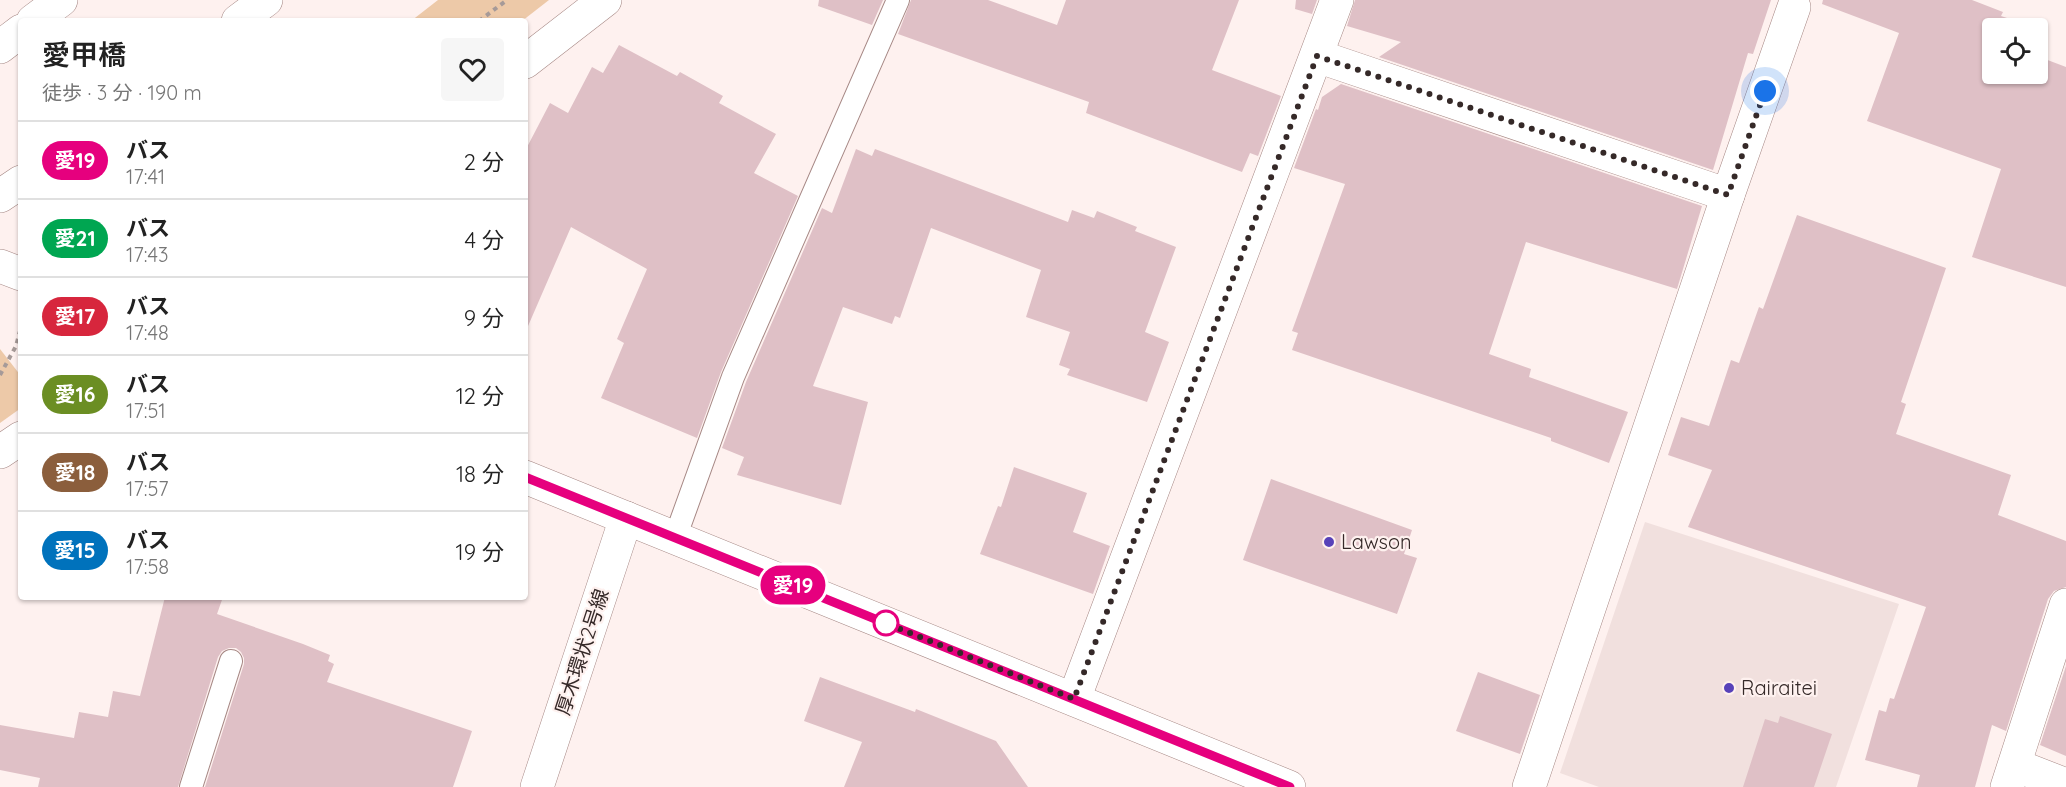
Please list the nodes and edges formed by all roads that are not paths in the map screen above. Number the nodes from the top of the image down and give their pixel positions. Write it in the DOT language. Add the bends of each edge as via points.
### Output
graph roads {
  1 [pos="61,0"];
  2 [pos="266,0"];
  3 [pos="605,0"];
  4 [pos="898,0"];
  5 [pos="1337,0"];
  6 [pos="1794,8"];
  7 [pos="37,18"];
  8 [pos="242,18"];
  9 [pos="18,33"];
  10 [pos="0,47"];
  11 [pos="1317,56"];
  12 [pos="528,61"];
  13 [pos="18,184"];
  14 [pos="1728,195"];
  15 [pos="0,196"];
  16 [pos="0,266"];
  17 [pos="18,273"];
  18 [pos="18,440"];
  19 [pos="0,453"];
  20 [pos="528,478"];
  21 [pos="626,518"];
  22 [pos="675,538"];
  23 [pos="2066,605"];
  24 [pos="231,661"];
  25 [pos="1074,699"];
  26 [pos="2011,776"];
  27 [pos="2066,785"];
  28 [pos="191,787"];
  29 [pos="537,787"];
  30 [pos="1289,787"];
  31 [pos="1529,787"];
  1 -- 7 [label="main road"];
  2 -- 8 [label="main road"];
  3 -- 12 [label="main road"];
  4 -- 22 [label="lane" via="733,377"];
  5 -- 11 [label="main road"];
  6 -- 14 [label="main road"];
  9 -- 10 [label="main road"];
  11 -- 14 [label="main road"];
  11 -- 25 [label="main road"];
  13 -- 15 [label="main road"];
  14 -- 31 [label="main road"];
  16 -- 17 [label="main road"];
  18 -- 19 [label="main road"];
  20 -- 21 [label="main road"];
  21 -- 22 [label="main road"];
  21 -- 29 [label="main road, 厚木環状2号線"];
  22 -- 25 [label="main road"];
  23 -- 26 [label="main road"];
  24 -- 28 [label="lane"];
  25 -- 30 [label="main road"];
  26 -- 27 [label="main road"];
}
